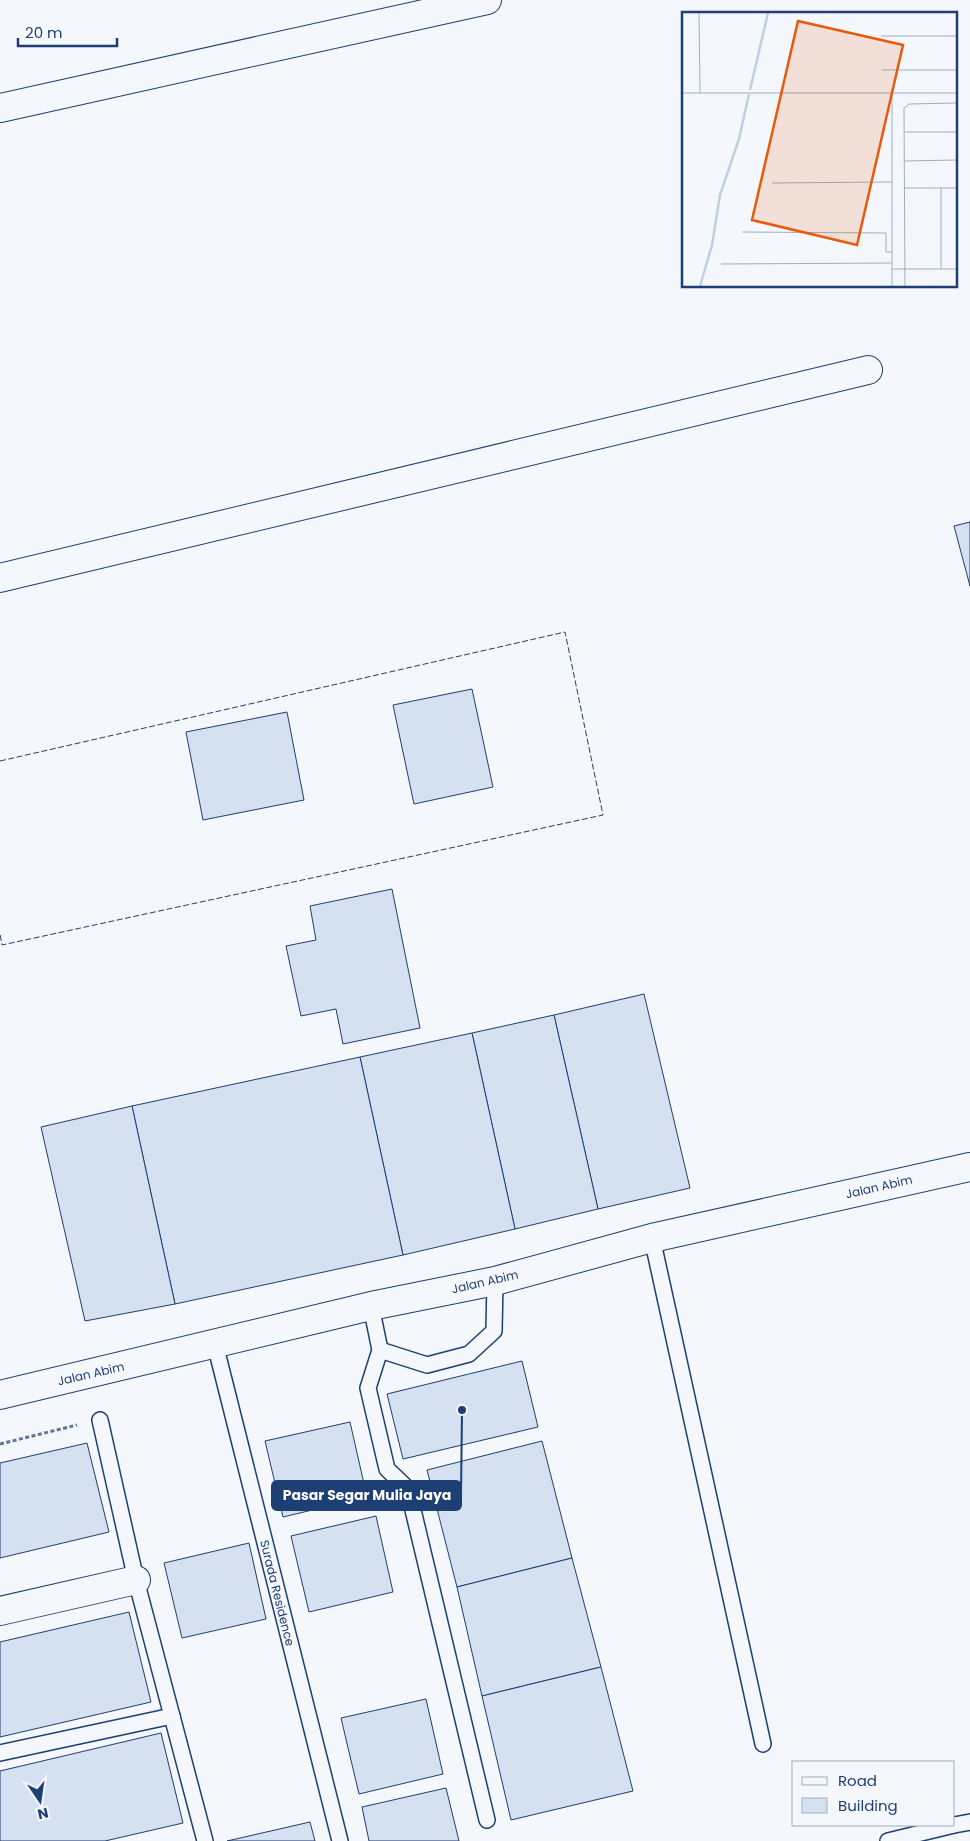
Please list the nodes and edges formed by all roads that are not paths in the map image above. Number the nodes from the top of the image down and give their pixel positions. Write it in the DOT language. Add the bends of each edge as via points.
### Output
graph roads {
  1 [pos="487,0"];
  2 [pos="0,108"];
  3 [pos="868,370"];
  4 [pos="0,578"];
  5 [pos="970,1167"];
  6 [pos="652,1238"];
  7 [pos="494,1281"];
  8 [pos="371,1306"];
  9 [pos="215,1344"];
  10 [pos="380,1350"];
  11 [pos="0,1395"];
  12 [pos="100,1420"];
  13 [pos="136,1580"];
  14 [pos="0,1611"];
  15 [pos="172,1716"];
  16 [pos="763,1744"];
  17 [pos="0,1753"];
  18 [pos="487,1820"];
  19 [pos="970,1822"];
  20 [pos="955,1825"];
  21 [pos="950,1826"];
  22 [pos="205,1841"];
  23 [pos="340,1841"];
  24 [pos="888,1841"];
  1 -- 2 [label="street"];
  3 -- 4 [label="street"];
  5 -- 6 [label="street, Jalan Abim"];
  6 -- 7 [label="street, Jalan Abim"];
  6 -- 16 [label="lane"];
  7 -- 8 [label="street, Jalan Abim"];
  7 -- 10 [label="lane" via="494,1331 469,1354 427,1365"];
  8 -- 9 [label="street, Jalan Abim"];
  8 -- 10 [label="lane"];
  9 -- 11 [label="street, Jalan Abim"];
  9 -- 23 [label="lane, Surada Residence"];
  10 -- 18 [label="lane" via="368,1388 387,1469 408,1488"];
  12 -- 13 [label="lane"];
  13 -- 14 [label="street"];
  13 -- 15 [label="lane"];
  15 -- 17 [label="lane"];
  15 -- 22 [label="lane"];
  19 -- 20 [label="lane"];
  21 -- 24 [label="lane"];
}
